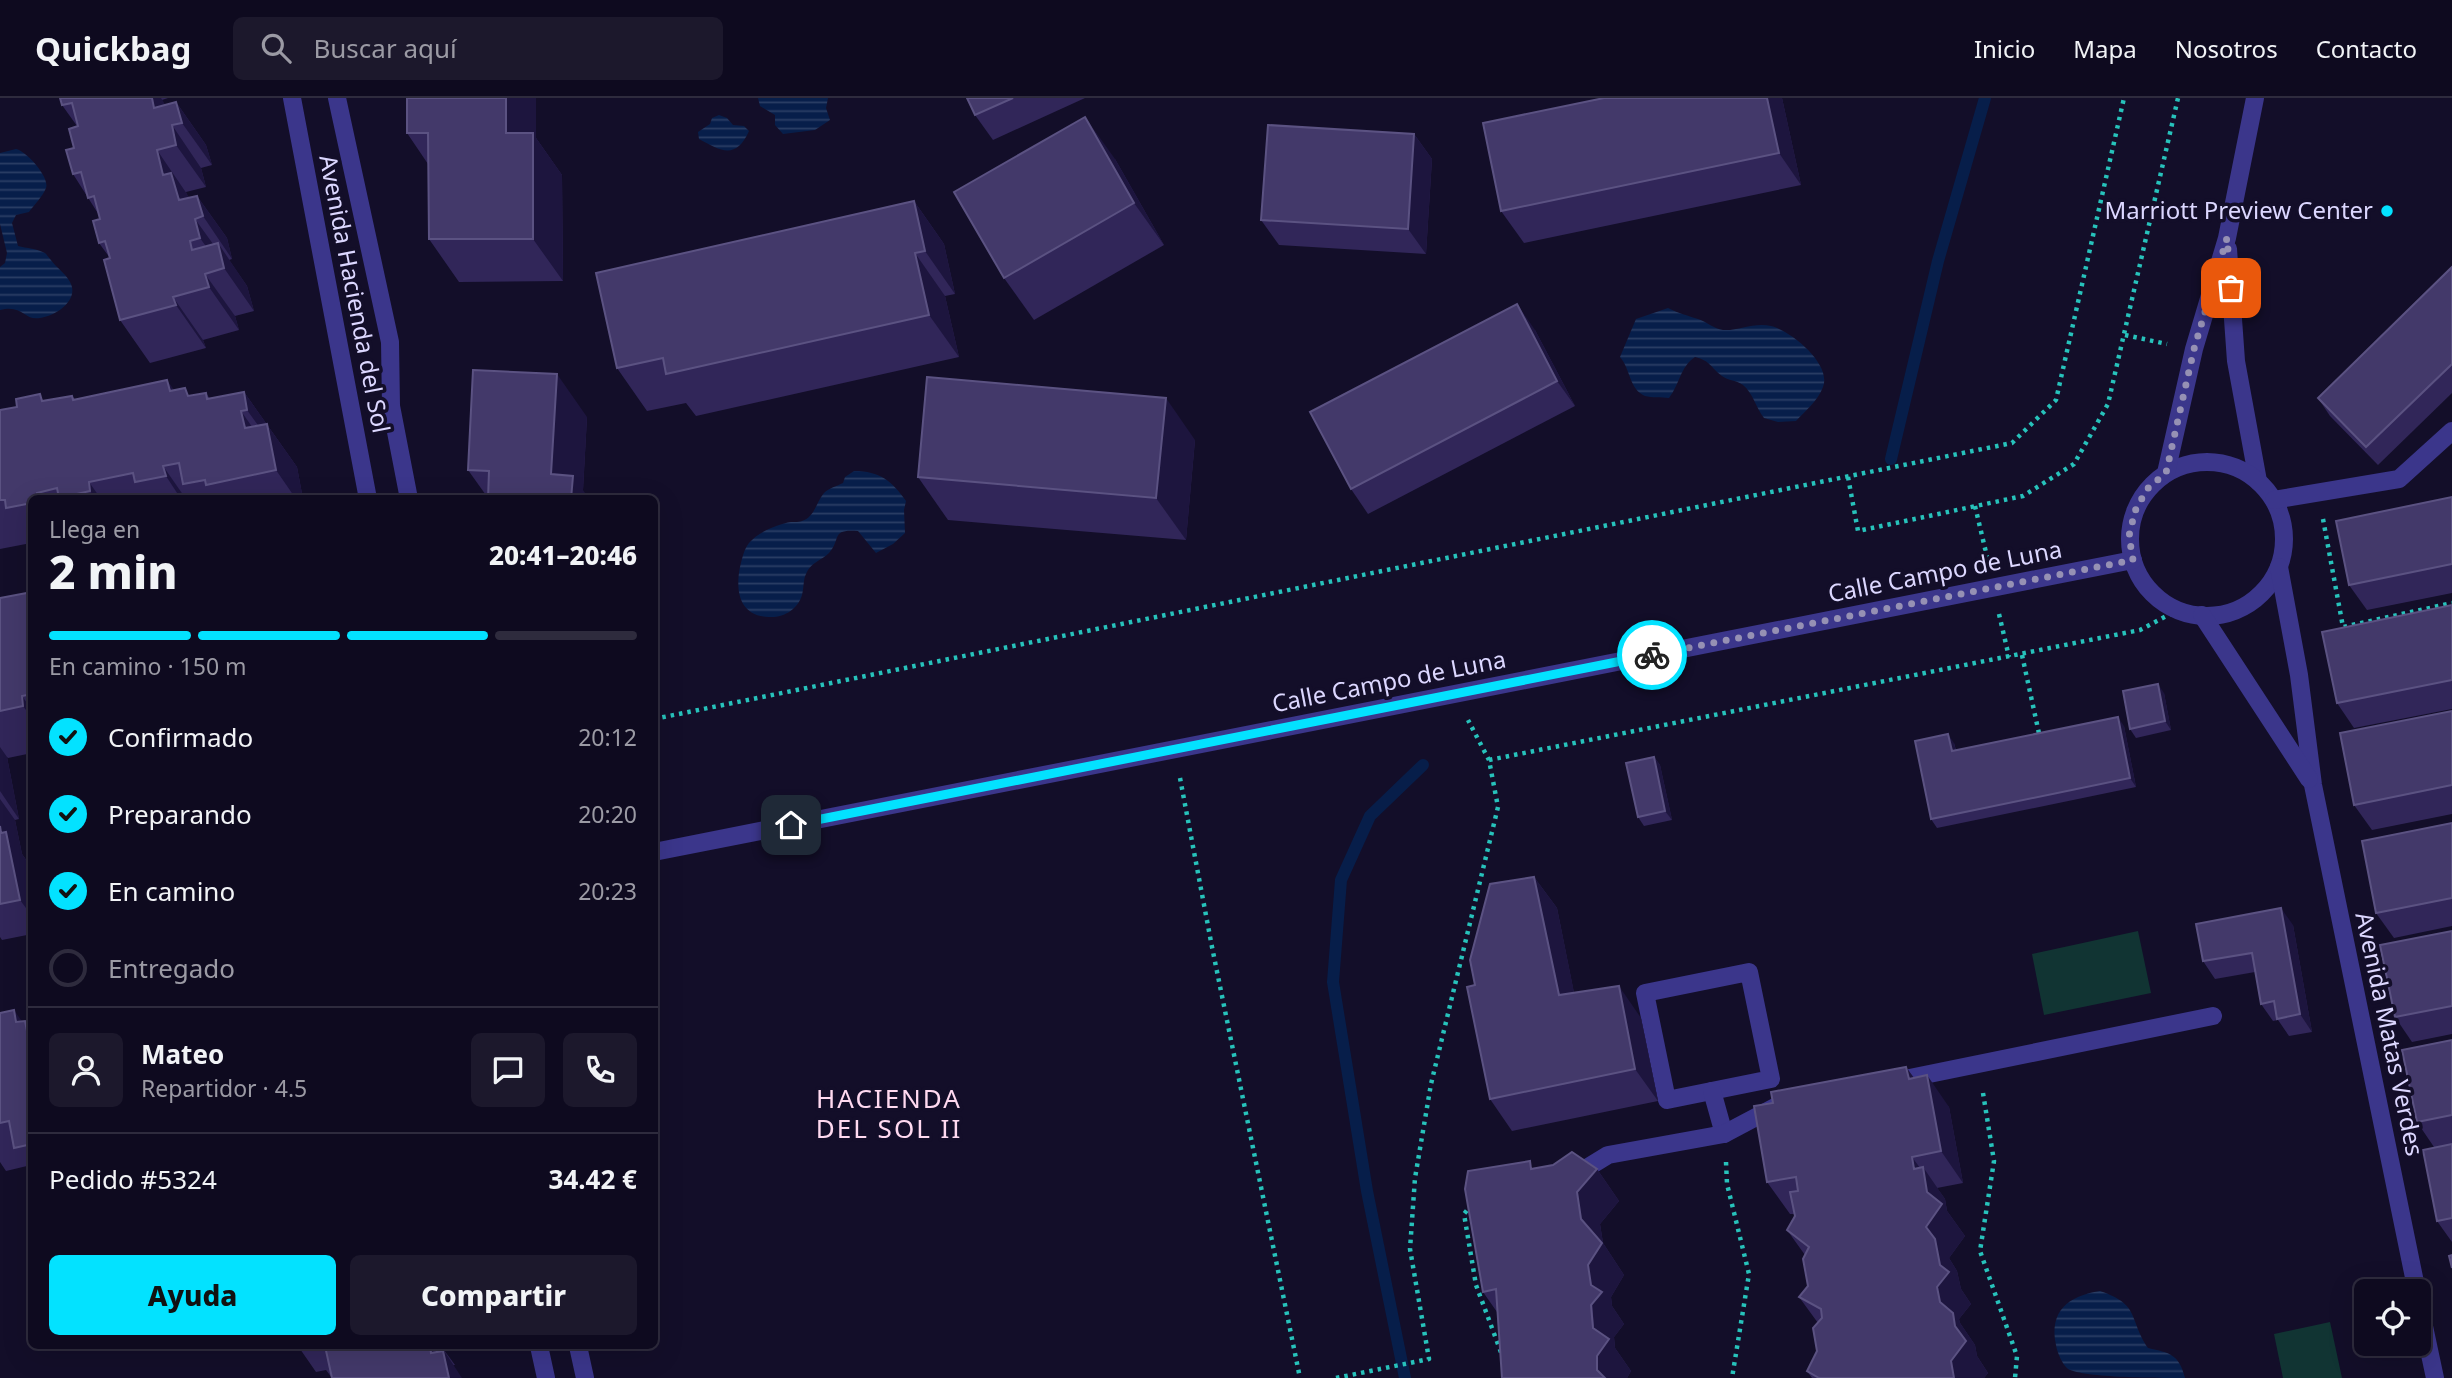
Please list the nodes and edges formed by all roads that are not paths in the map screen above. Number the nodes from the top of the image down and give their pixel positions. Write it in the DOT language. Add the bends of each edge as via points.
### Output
graph roads {
  1 [pos="292,98"];
  2 [pos="337,98"];
  3 [pos="2255,98"];
  4 [pos="2227,238"];
  5 [pos="2452,431"];
  6 [pos="2166,473"];
  7 [pos="2258,481"];
  8 [pos="367,495"];
  9 [pos="408,495"];
  10 [pos="2274,500"];
  11 [pos="2133,560"];
  12 [pos="2279,567"];
  13 [pos="2202,615"];
  14 [pos="2313,785"];
  15 [pos="658,851"];
  16 [pos="2213,1016"];
  17 [pos="1873,1085"];
  18 [pos="1712,1091"];
  19 [pos="1795,1101"];
  20 [pos="1724,1134"];
  21 [pos="1553,1174"];
  22 [pos="2414,1279"];
  23 [pos="541,1349"];
  24 [pos="579,1349"];
  25 [pos="2430,1356"];
  26 [pos="546,1378"];
  27 [pos="585,1378"];
  28 [pos="2435,1378"];
  1 -- 8 [label="street, Avenida Hacienda del Sol"];
  2 -- 9 [label="street, Avenida Hacienda del Sol" via="390,342 391,406"];
  3 -- 4 [label="street"];
  4 -- 6 [label="street" via="2194,349"];
  4 -- 7 [label="street" via="2236,361"];
  5 -- 10 [label="street" via="2399,479"];
  6 -- 7 [label="street" via="2189,463 2213,462 2238,468"];
  6 -- 11 [label="street" via="2147,489 2135,511 2129,536"];
  7 -- 10 [label="street"];
  10 -- 12 [label="street" via="2283,522"];
  11 -- 13 [label="street" via="2142,581 2158,598 2178,610"];
  11 -- 15 [label="street, Calle Campo de Luna"];
  12 -- 13 [label="street" via="2266,588 2248,604 2226,613"];
  12 -- 14 [label="street, Avenida Matas Verdes"];
  13 -- 14 [label="street, Avenida Matas Verdes"];
  14 -- 22 [label="street, Avenida Matas Verdes"];
  16 -- 17 [label="street"];
  18 -- 18 [label="street" via="1771,1079 1749,972 1645,993 1667,1100"];
  18 -- 20 [label="street"];
  19 -- 20 [label="street"];
  20 -- 21 [label="street" via="1608,1155 1577,1174"];
  23 -- 26 [label="street"];
  24 -- 27 [label="street"];
  25 -- 28 [label="street"];
}
